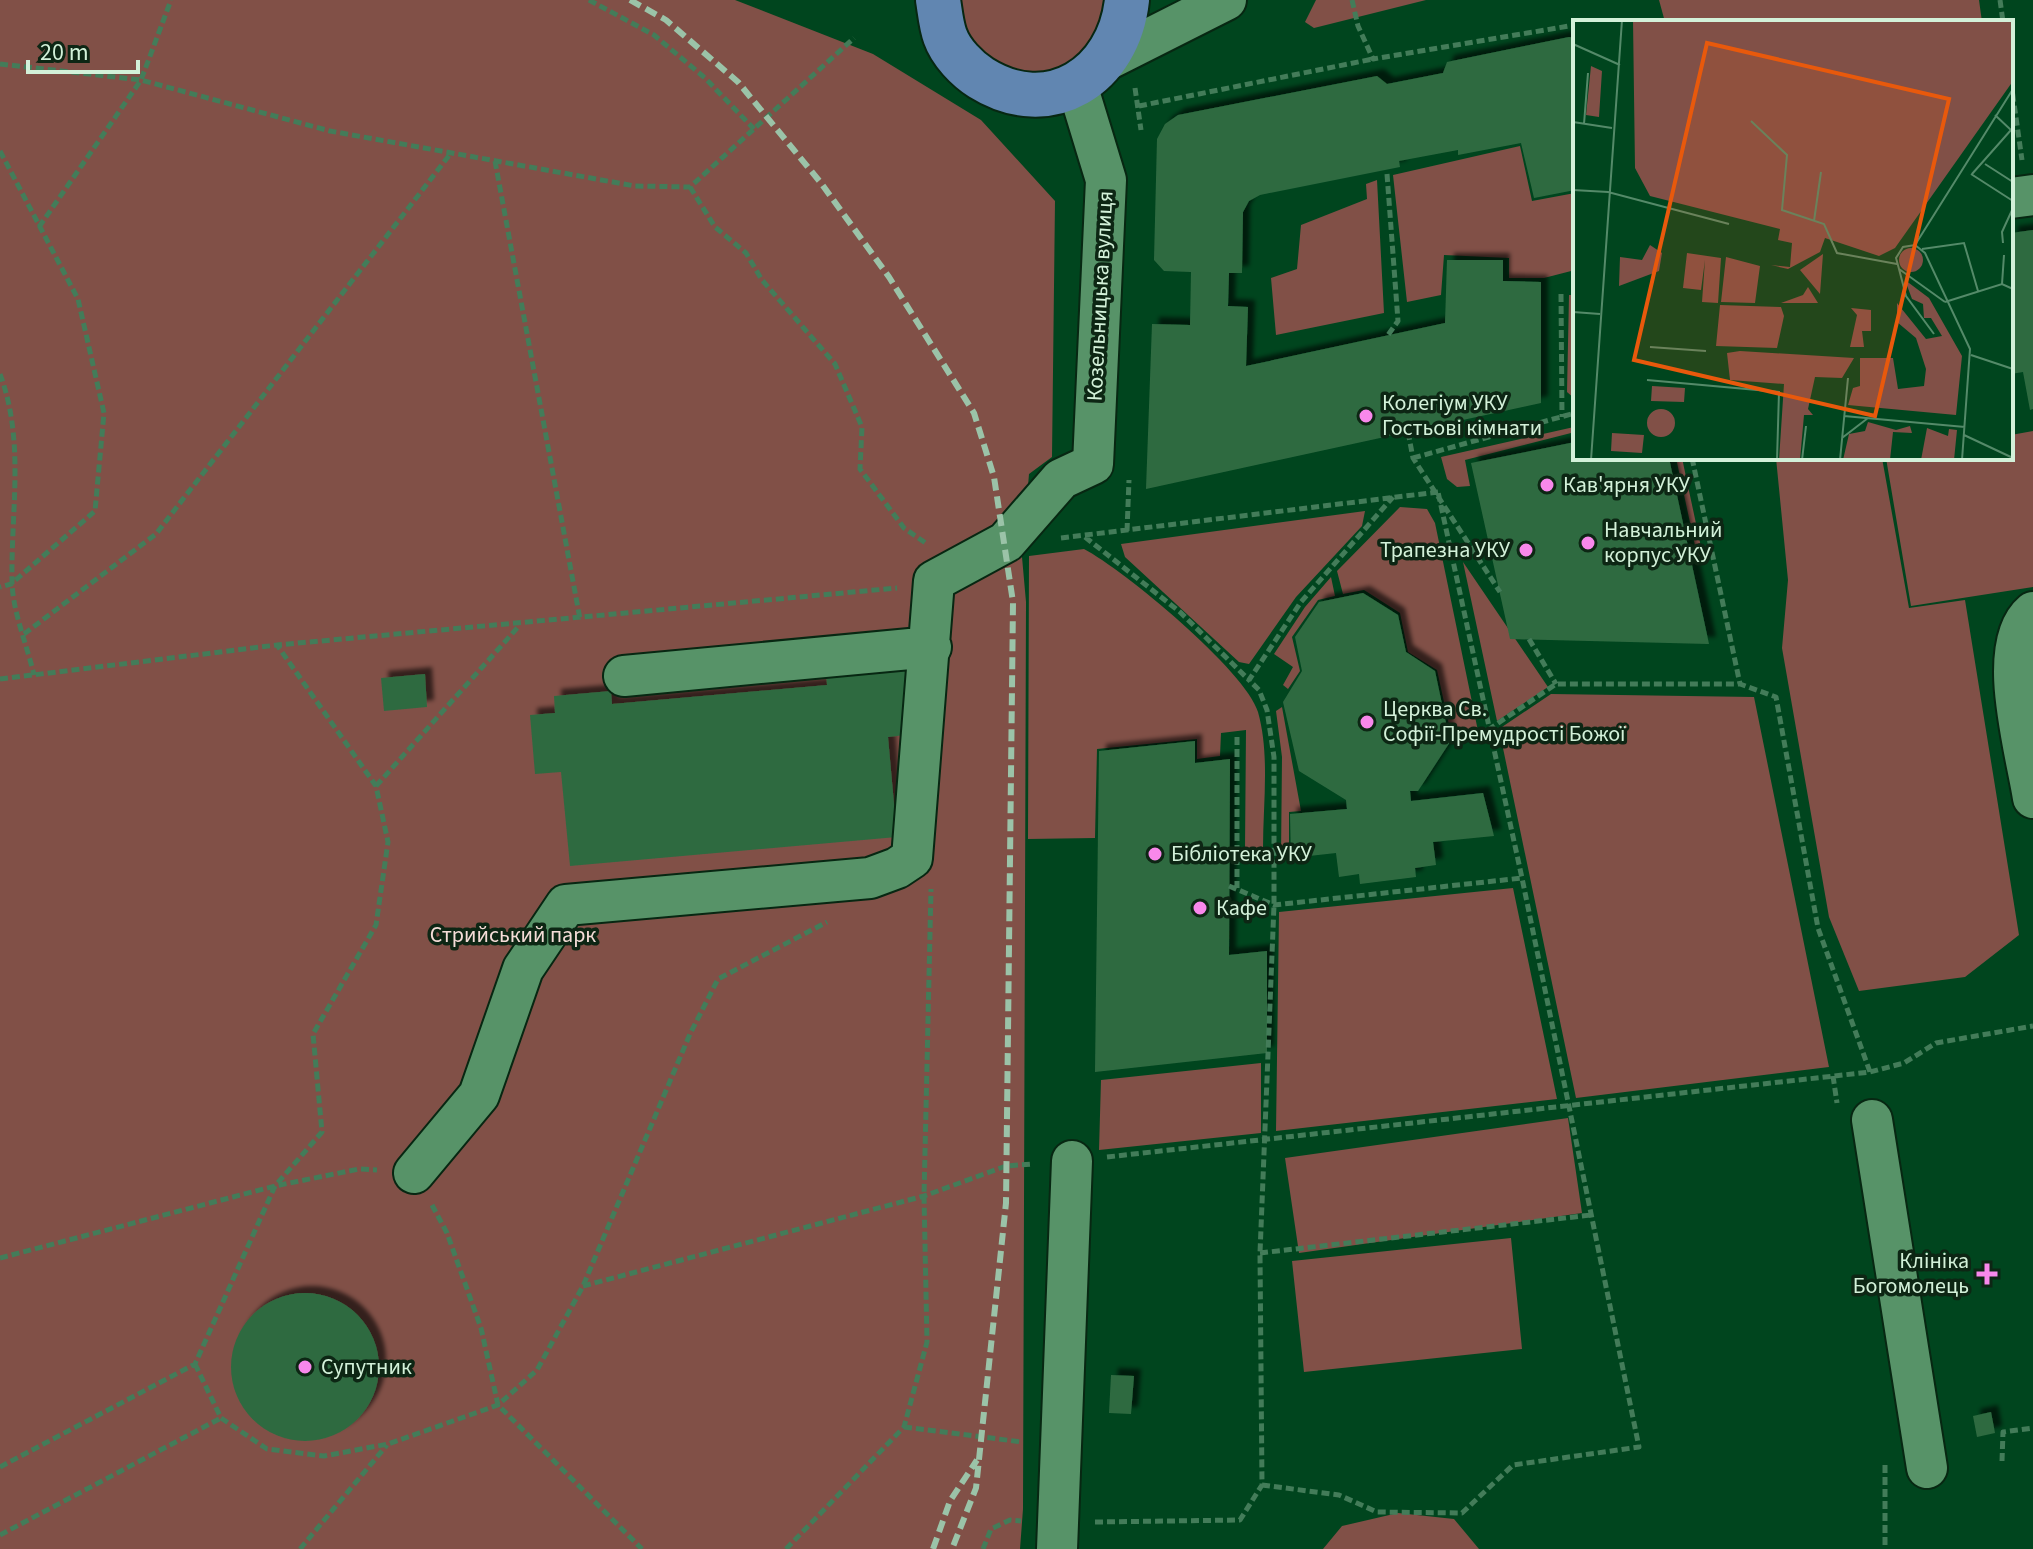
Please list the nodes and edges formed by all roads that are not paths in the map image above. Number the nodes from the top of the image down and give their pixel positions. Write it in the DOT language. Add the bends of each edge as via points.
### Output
graph roads {
  1 [pos="937,0"];
  2 [pos="1127,0"];
  3 [pos="1226,0"];
  4 [pos="1092,73"];
  5 [pos="2033,612"];
  6 [pos="931,647"];
  7 [pos="624,676"];
  8 [pos="2033,798"];
  9 [pos="1872,1120"];
  10 [pos="1072,1161"];
  11 [pos="414,1173"];
  12 [pos="1927,1468"];
  13 [pos="1058,1526"];
  1 -- 4 [label="main road" via="946,39 968,70 1001,90 1039,96"];
  2 -- 4 [label="main road" via="1122,32"];
  3 -- 4 [label="lane"];
  4 -- 6 [label="lane, Козельницька вулиця" via="1106,180 1093,464 1061,479 1006,542 928,570"];
  5 -- 8 [label="lane" via="2023,620 2012,664"];
  6 -- 7 [label="lane"];
  6 -- 11 [label="lane" via="912,858 870,878 566,905 523,969 479,1095"];
  9 -- 12 [label="lane"];
  10 -- 13 [label="lane"];
}
